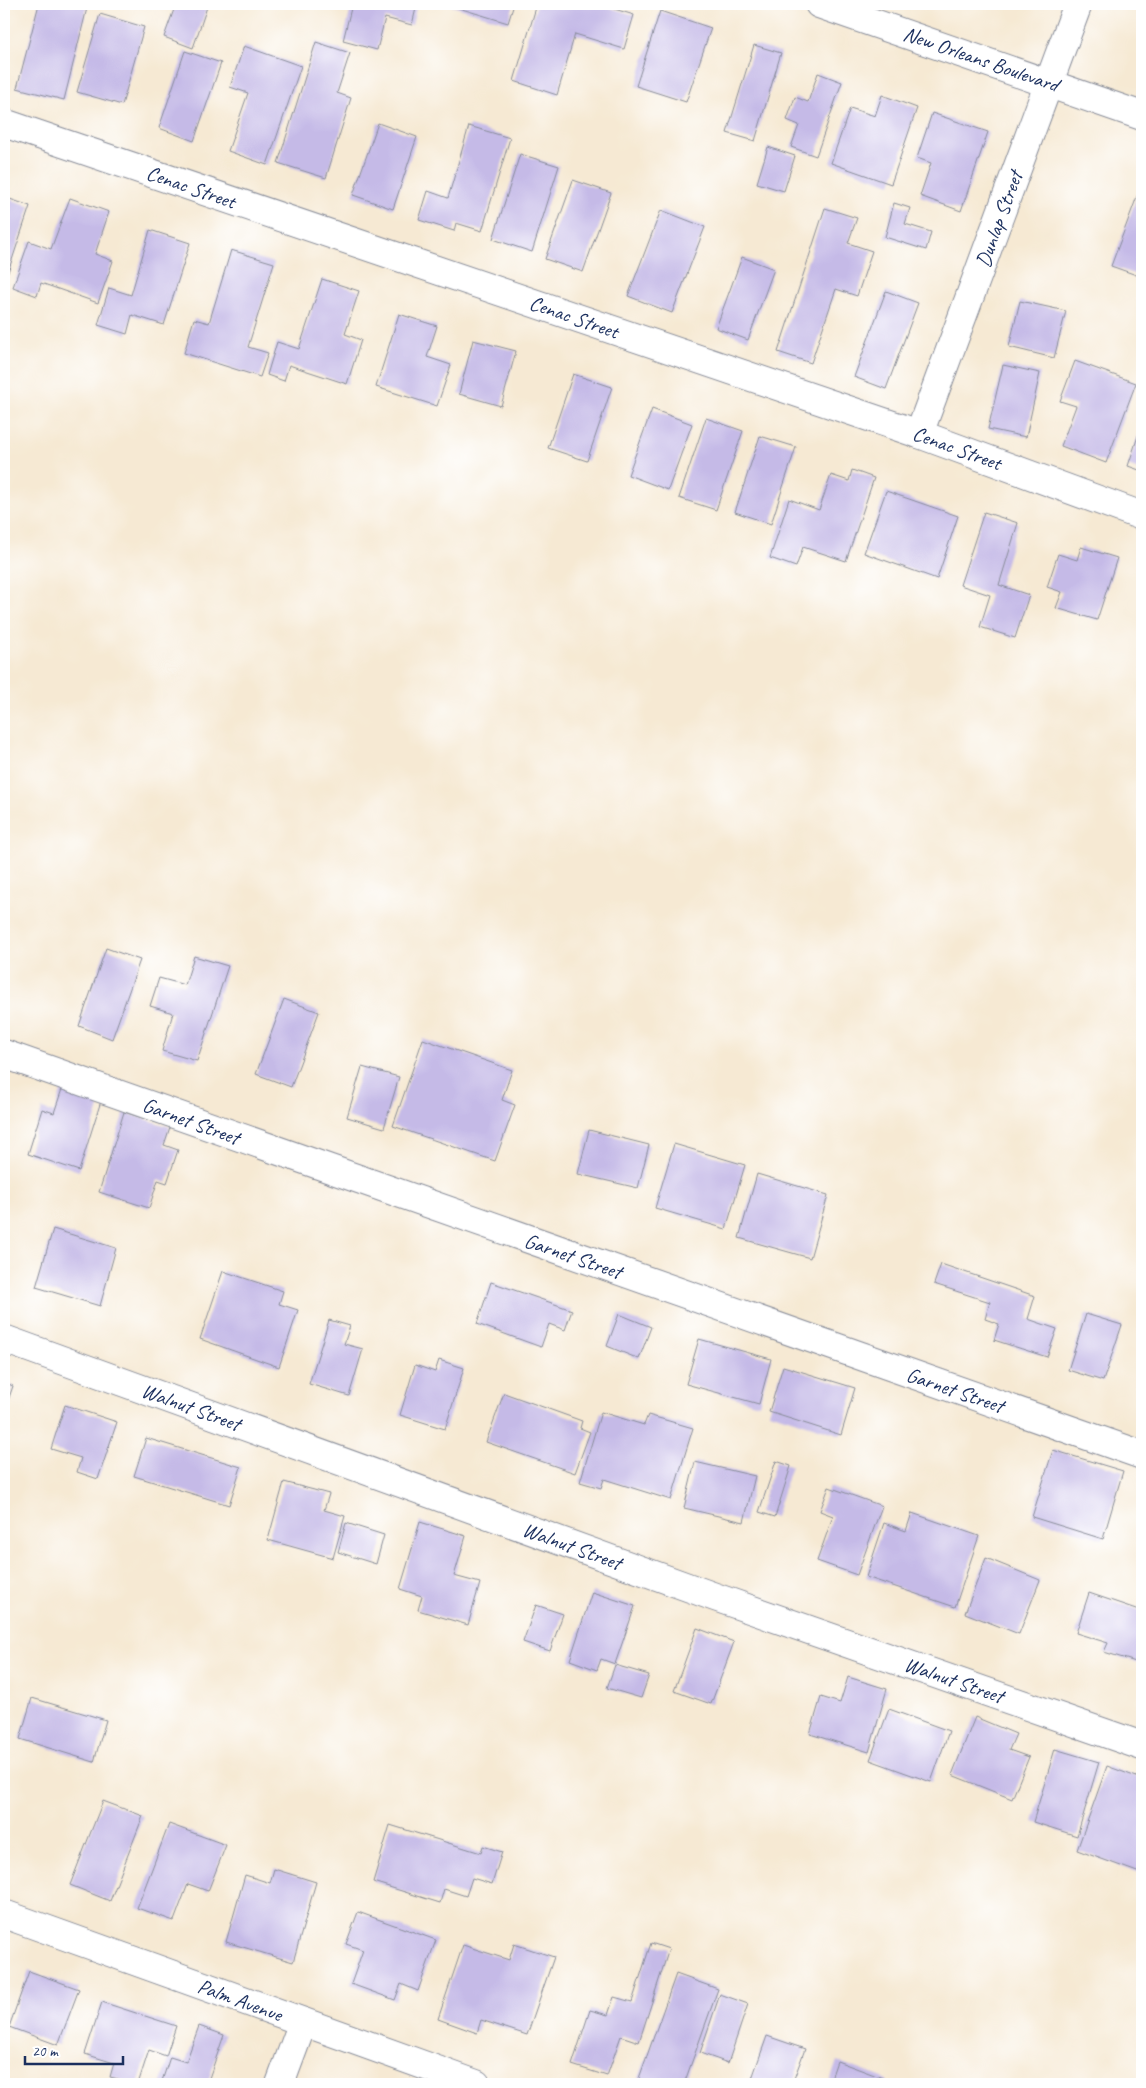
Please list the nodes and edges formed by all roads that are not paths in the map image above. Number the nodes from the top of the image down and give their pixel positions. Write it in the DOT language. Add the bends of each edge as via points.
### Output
graph roads {
  1 [pos="819,4"];
  2 [pos="1078,4"];
  3 [pos="1049,83"];
  4 [pos="1142,116"];
  5 [pos="4,123"];
  6 [pos="919,434"];
  7 [pos="1142,516"];
  8 [pos="4,1054"];
  9 [pos="4,1338"];
  10 [pos="1142,1456"];
  11 [pos="1142,1746"];
  12 [pos="4,1914"];
  13 [pos="303,2022"];
  14 [pos="280,2084"];
  15 [pos="476,2084"];
  1 -- 3 [label="street, New Orleans Boulevard"];
  2 -- 3 [label="street, Dunlap Street"];
  3 -- 4 [label="street, New Orleans Boulevard"];
  3 -- 6 [label="street, Dunlap Street"];
  5 -- 6 [label="street, Cenac Street"];
  6 -- 7 [label="street, Cenac Street"];
  8 -- 10 [label="street, Garnet Street"];
  9 -- 11 [label="street, Walnut Street" via="687,1587"];
  12 -- 13 [label="street, Palm Avenue"];
  13 -- 14 [label="street"];
  13 -- 15 [label="street, Palm Avenue"];
}
